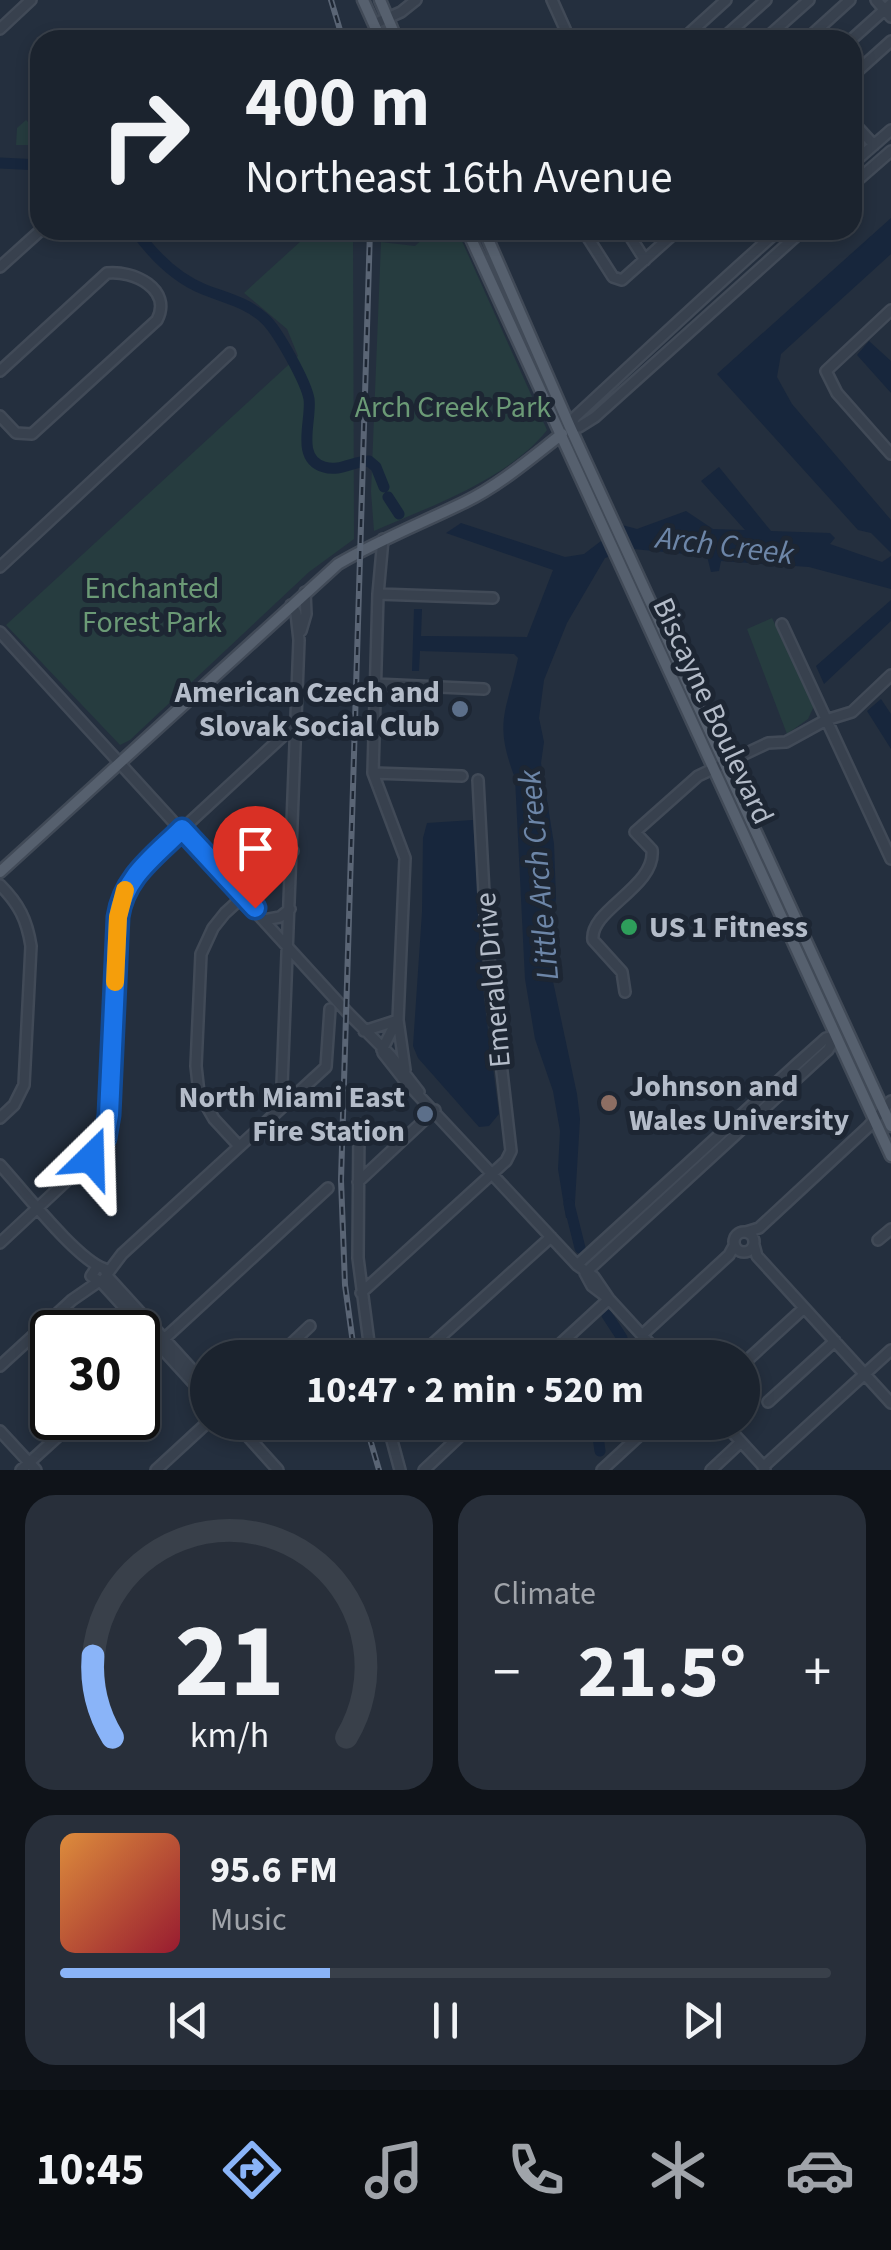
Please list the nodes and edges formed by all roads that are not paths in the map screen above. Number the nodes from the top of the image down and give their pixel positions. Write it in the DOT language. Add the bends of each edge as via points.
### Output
graph roads {
  1 [pos="31,0"];
  2 [pos="363,0"];
  3 [pos="380,0"];
  4 [pos="416,0"];
  5 [pos="552,0"];
  6 [pos="726,0"];
  7 [pos="766,0"];
  8 [pos="809,0"];
  9 [pos="850,0"];
  10 [pos="876,0"];
  11 [pos="889,10"];
  12 [pos="388,18"];
  13 [pos="374,24"];
  14 [pos="0,29"];
  15 [pos="377,30"];
  16 [pos="393,30"];
  17 [pos="566,30"];
  18 [pos="693,30"];
  19 [pos="732,30"];
  20 [pos="775,30"];
  21 [pos="817,30"];
  22 [pos="862,32"];
  23 [pos="891,41"];
  24 [pos="862,67"];
  25 [pos="891,130"];
  26 [pos="862,132"];
  27 [pos="874,145"];
  28 [pos="891,150"];
  29 [pos="862,155"];
  30 [pos="862,177"];
  31 [pos="30,240"];
  32 [pos="472,240"];
  33 [pos="488,240"];
  34 [pos="589,240"];
  35 [pos="632,240"];
  36 [pos="665,240"];
  37 [pos="769,240"];
  38 [pos="792,240"];
  39 [pos="645,260"];
  40 [pos="0,267"];
  41 [pos="513,296"];
  42 [pos="500,302"];
  43 [pos="891,310"];
  44 [pos="230,353"];
  45 [pos="0,370"];
  46 [pos="0,416"];
  47 [pos="570,427"];
  48 [pos="560,436"];
  49 [pos="891,454"];
  50 [pos="402,529"];
  51 [pos="383,539"];
  52 [pos="372,546"];
  53 [pos="341,562"];
  54 [pos="0,567"];
  55 [pos="380,569"];
  56 [pos="306,592"];
  57 [pos="378,594"];
  58 [pos="494,598"];
  59 [pos="291,604"];
  60 [pos="782,624"];
  61 [pos="0,632"];
  62 [pos="299,639"];
  63 [pos="891,675"];
  64 [pos="375,684"];
  65 [pos="484,689"];
  66 [pos="826,720"];
  67 [pos="296,723"];
  68 [pos="268,748"];
  69 [pos="296,755"];
  70 [pos="120,763"];
  71 [pos="725,763"];
  72 [pos="712,769"];
  73 [pos="373,773"];
  74 [pos="462,776"];
  75 [pos="478,780"];
  76 [pos="182,829"];
  77 [pos="293,850"];
  78 [pos="891,859"];
  79 [pos="0,872"];
  80 [pos="269,872"];
  81 [pos="291,880"];
  82 [pos="0,885"];
  83 [pos="243,896"];
  84 [pos="290,910"];
  85 [pos="264,920"];
  86 [pos="288,946"];
  87 [pos="626,992"];
  88 [pos="822,1007"];
  89 [pos="330,1009"];
  90 [pos="398,1020"];
  91 [pos="844,1023"];
  92 [pos="364,1031"];
  93 [pos="836,1036"];
  94 [pos="400,1039"];
  95 [pos="382,1050"];
  96 [pos="859,1056"];
  97 [pos="406,1072"];
  98 [pos="419,1092"];
  99 [pos="284,1104"];
  100 [pos="889,1106"];
  101 [pos="436,1110"];
  102 [pos="0,1118"];
  103 [pos="874,1121"];
  104 [pos="359,1124"];
  105 [pos="891,1126"];
  106 [pos="239,1146"];
  107 [pos="891,1156"];
  108 [pos="0,1165"];
  109 [pos="492,1173"];
  110 [pos="358,1182"];
  111 [pos="328,1188"];
  112 [pos="39,1207"];
  113 [pos="758,1228"];
  114 [pos="891,1229"];
  115 [pos="551,1237"];
  116 [pos="878,1240"];
  117 [pos="0,1243"];
  118 [pos="738,1244"];
  119 [pos="755,1248"];
  120 [pos="581,1269"];
  121 [pos="99,1274"];
  122 [pos="361,1294"];
  123 [pos="609,1299"];
  124 [pos="804,1308"];
  125 [pos="310,1326"];
  126 [pos="642,1335"];
  127 [pos="295,1340"];
  128 [pos="368,1340"];
  129 [pos="437,1340"];
  130 [pos="565,1340"];
  131 [pos="647,1340"];
  132 [pos="161,1341"];
  133 [pos="835,1341"];
  134 [pos="760,1348"];
  135 [pos="891,1350"];
  136 [pos="0,1366"];
  137 [pos="190,1369"];
  138 [pos="865,1374"];
  139 [pos="190,1377"];
  140 [pos="768,1402"];
  141 [pos="891,1403"];
  142 [pos="0,1430"];
  143 [pos="190,1439"];
  144 [pos="56,1440"];
  145 [pos="251,1440"];
  146 [pos="392,1440"];
  147 [pos="456,1440"];
  148 [pos="634,1440"];
  149 [pos="741,1442"];
  150 [pos="29,1468"];
  151 [pos="765,1468"];
  152 [pos="156,1470"];
  153 [pos="278,1470"];
  154 [pos="400,1470"];
  155 [pos="424,1470"];
  156 [pos="602,1470"];
  157 [pos="711,1470"];
  1 -- 14 [label="street"];
  2 -- 13 [label="main road"];
  3 -- 12 [label="main road"];
  4 -- 12 [label="street"];
  5 -- 17 [label="street"];
  6 -- 18 [label="street"];
  7 -- 19 [label="street"];
  8 -- 20 [label="street"];
  9 -- 21 [label="street"];
  10 -- 11 [label="street"];
  11 -- 22 [label="street"];
  12 -- 13 [label="street"];
  12 -- 16 [label="main road"];
  13 -- 15 [label="main road"];
  23 -- 24 [label="street"];
  25 -- 27 [label="street"];
  26 -- 27 [label="street"];
  27 -- 29 [label="street"];
  28 -- 30 [label="street"];
  31 -- 40 [label="street"];
  32 -- 42 [label="main road, Biscayne Boulevard"];
  33 -- 41 [label="main road, Biscayne Boulevard"];
  34 -- 39 [label="street" via="612,276 622,280"];
  35 -- 39 [label="street"];
  36 -- 39 [label="street"];
  37 -- 47 [label="street"];
  38 -- 47 [label="street" via="595,417"];
  41 -- 42 [label="main road"];
  41 -- 47 [label="main road, Biscayne Boulevard"];
  42 -- 48 [label="main road, Biscayne Boulevard"];
  43 -- 49 [label="street" via="826,371"];
  44 -- 54 [label="street"];
  45 -- 46 [label="street" via="107,273 122,271 153,288 162,302 157,320 32,434 16,433"];
  47 -- 48 [label="main road"];
  47 -- 71 [label="main road, Biscayne Boulevard"];
  48 -- 50 [label="main road" via="467,502"];
  48 -- 72 [label="main road, Biscayne Boulevard"];
  50 -- 51 [label="main road"];
  50 -- 53 [label="main road" via="362,543"];
  51 -- 52 [label="main road"];
  51 -- 55 [label="street"];
  52 -- 53 [label="main road"];
  52 -- 55 [label="street"];
  53 -- 56 [label="main road"];
  55 -- 57 [label="street"];
  56 -- 59 [label="main road"];
  56 -- 62 [label="street"];
  57 -- 58 [label="street"];
  57 -- 64 [label="street"];
  59 -- 62 [label="street"];
  59 -- 70 [label="main road"];
  60 -- 66 [label="street"];
  61 -- 70 [label="street"];
  62 -- 67 [label="street"];
  63 -- 66 [label="street" via="852,712"];
  64 -- 65 [label="street"];
  64 -- 73 [label="street"];
  66 -- 71 [label="street"];
  66 -- 78 [label="street"];
  67 -- 68 [label="street"];
  67 -- 69 [label="street"];
  68 -- 69 [label="street" via="282,746"];
  68 -- 76 [label="street"];
  69 -- 77 [label="street"];
  70 -- 76 [label="street"];
  70 -- 79 [label="main road"];
  71 -- 72 [label="street"];
  71 -- 91 [label="main road, Biscayne Boulevard"];
  72 -- 87 [label="street" via="635,832 652,850 652,860 595,924 593,940 622,972"];
  72 -- 88 [label="main road, Biscayne Boulevard"];
  73 -- 74 [label="street"];
  73 -- 90 [label="street" via="404,858"];
  75 -- 109 [label="street, Emerald Drive" via="486,931 511,1144"];
  76 -- 83 [label="street"];
  76 -- 112 [label="street" via="136,872 121,896 105,1138"];
  77 -- 80 [label="street"];
  77 -- 81 [label="street"];
  80 -- 81 [label="street"];
  80 -- 83 [label="street"];
  81 -- 84 [label="street"];
  82 -- 102 [label="street" via="17,902 31,946 24,1085"];
  83 -- 85 [label="street"];
  83 -- 106 [label="street" via="212,928 201,954 196,1066 204,1104"];
  84 -- 85 [label="street"];
  84 -- 86 [label="street"];
  85 -- 86 [label="street"];
  86 -- 92 [label="street"];
  86 -- 99 [label="street"];
  88 -- 91 [label="main road"];
  88 -- 93 [label="main road, Biscayne Boulevard"];
  89 -- 99 [label="street" via="328,1063"];
  90 -- 92 [label="street"];
  90 -- 94 [label="street"];
  90 -- 95 [label="street"];
  91 -- 96 [label="main road, Biscayne Boulevard"];
  92 -- 95 [label="street"];
  93 -- 96 [label="main road"];
  93 -- 103 [label="main road, Biscayne Boulevard"];
  93 -- 120 [label="street" via="812,1050 687,1177"];
  94 -- 95 [label="street"];
  94 -- 97 [label="street"];
  95 -- 97 [label="street"];
  95 -- 98 [label="street"];
  96 -- 100 [label="main road, Biscayne Boulevard"];
  97 -- 98 [label="street"];
  98 -- 101 [label="street"];
  99 -- 106 [label="street"];
  100 -- 103 [label="street"];
  100 -- 105 [label="main road, Biscayne Boulevard"];
  101 -- 109 [label="street"];
  101 -- 110 [label="street"];
  103 -- 107 [label="main road, Biscayne Boulevard"];
  103 -- 113 [label="street"];
  104 -- 110 [label="street"];
  106 -- 121 [label="street"];
  108 -- 112 [label="street"];
  109 -- 115 [label="street"];
  109 -- 122 [label="street"];
  110 -- 122 [label="street"];
  111 -- 132 [label="street"];
  112 -- 117 [label="street"];
  112 -- 121 [label="street"];
  113 -- 118 [label="street"];
  113 -- 119 [label="street"];
  114 -- 116 [label="street"];
  115 -- 120 [label="street"];
  115 -- 129 [label="street"];
  118 -- 119 [label="street"];
  118 -- 119 [label="street"];
  118 -- 126 [label="street"];
  119 -- 124 [label="street"];
  120 -- 123 [label="street"];
  121 -- 132 [label="street"];
  121 -- 136 [label="street"];
  122 -- 128 [label="street"];
  123 -- 126 [label="street"];
  123 -- 130 [label="street"];
  124 -- 133 [label="street"];
  124 -- 134 [label="street"];
  125 -- 127 [label="street"];
  126 -- 131 [label="street"];
  132 -- 137 [label="street"];
  132 -- 139 [label="street"];
  133 -- 138 [label="street"];
  133 -- 140 [label="street"];
  135 -- 138 [label="street"];
  138 -- 141 [label="street"];
  138 -- 151 [label="street"];
  142 -- 150 [label="street"];
  143 -- 152 [label="street"];
  144 -- 150 [label="street"];
  145 -- 153 [label="street"];
  146 -- 154 [label="street"];
  147 -- 155 [label="street"];
  148 -- 156 [label="street"];
  149 -- 151 [label="street"];
  149 -- 157 [label="street"];
}
